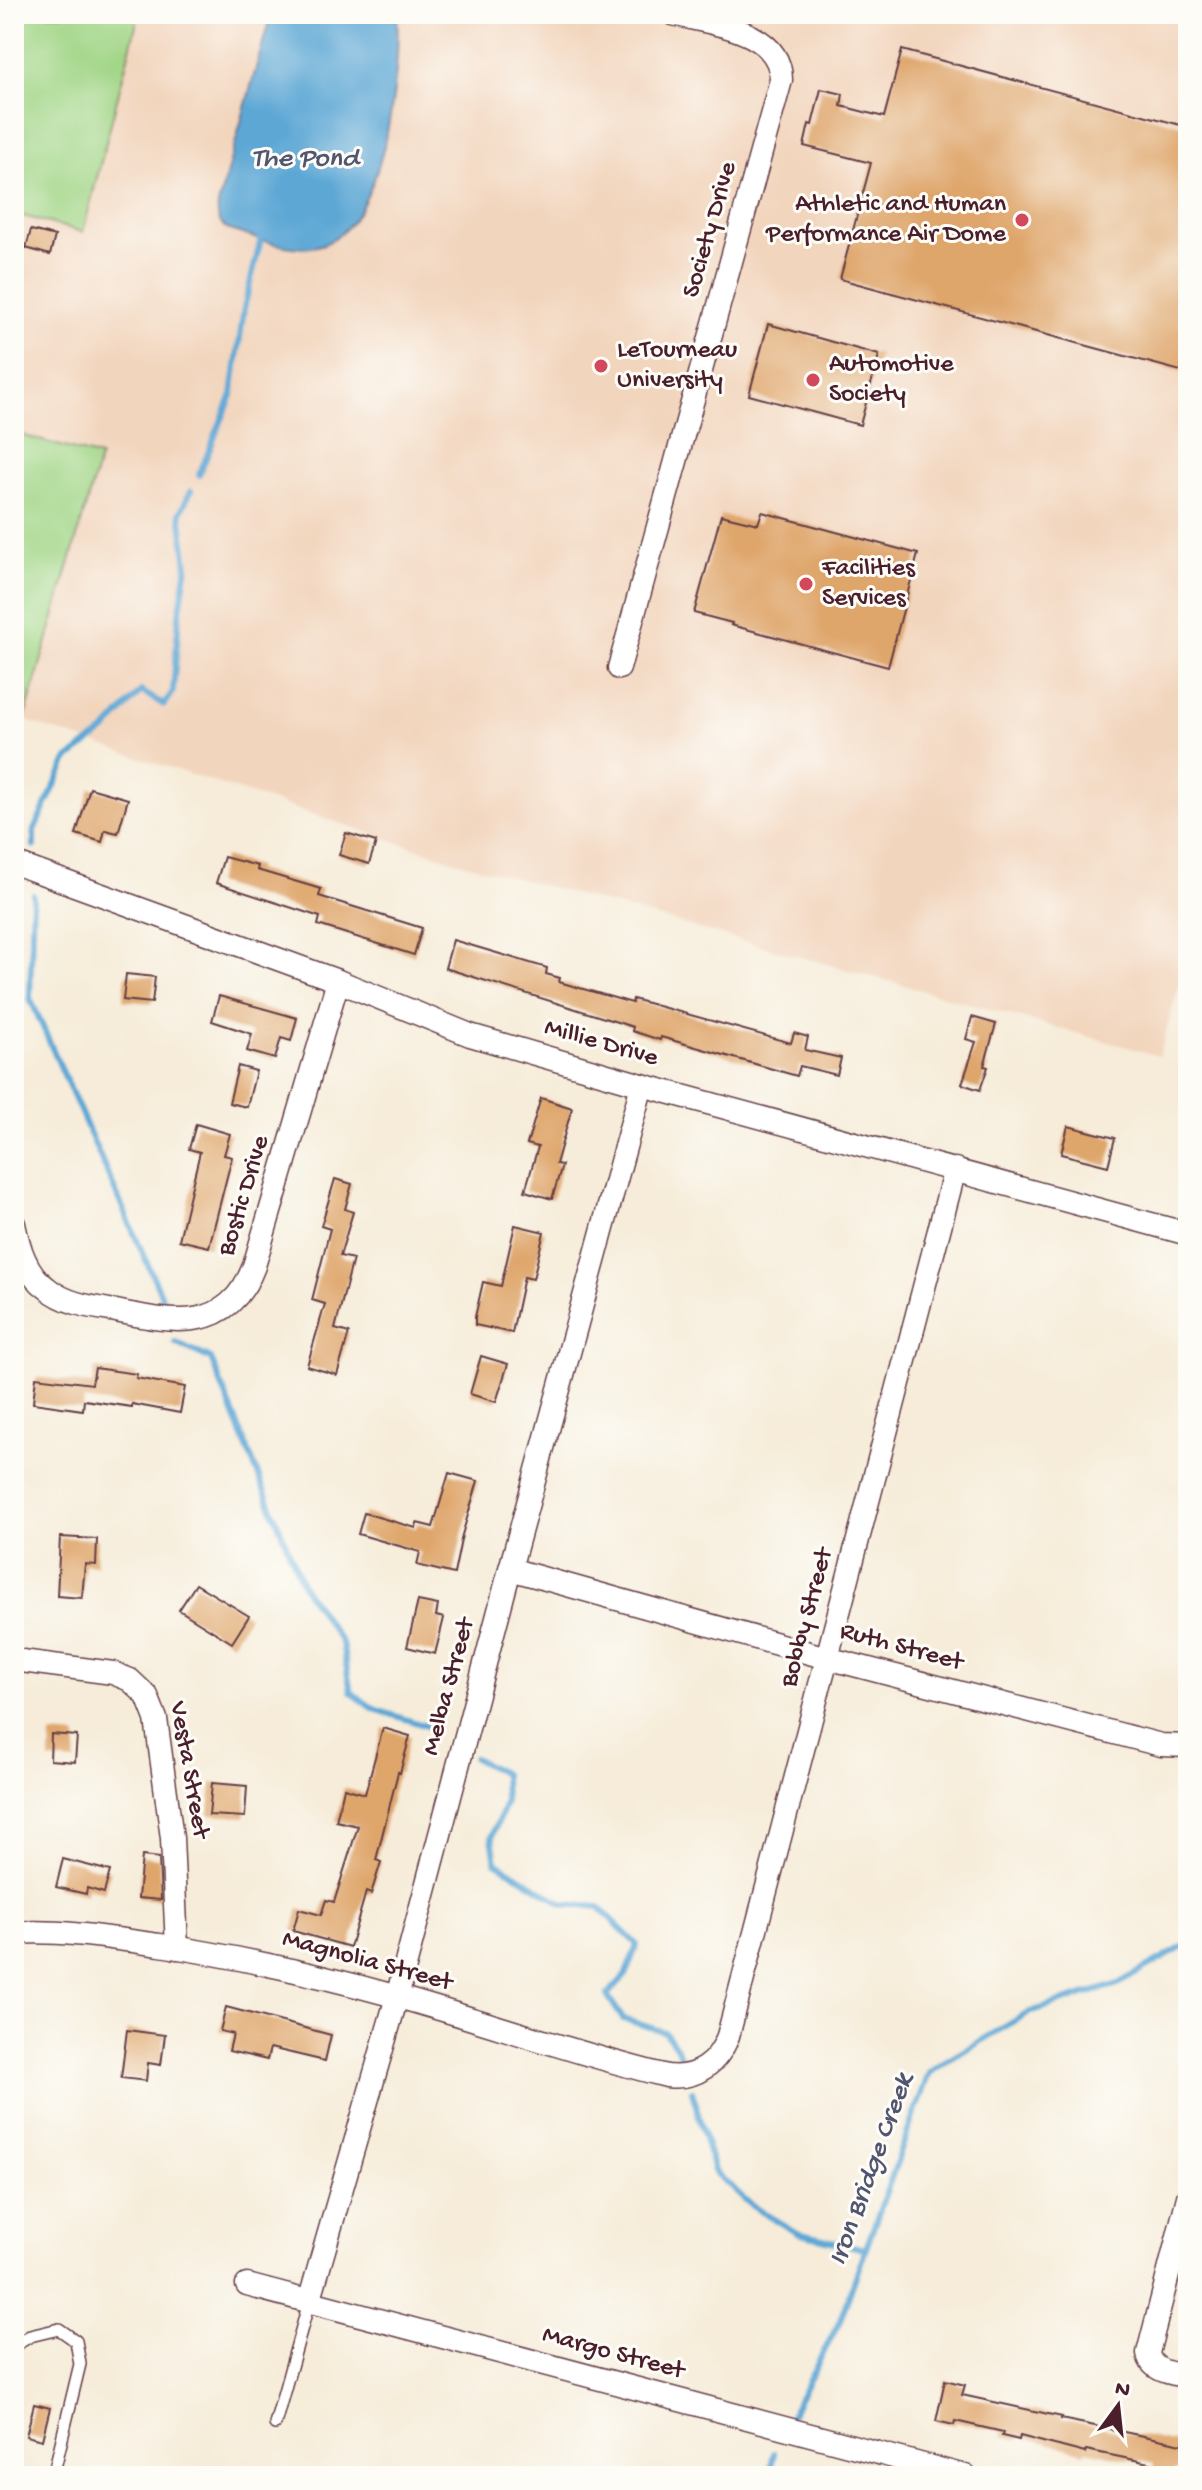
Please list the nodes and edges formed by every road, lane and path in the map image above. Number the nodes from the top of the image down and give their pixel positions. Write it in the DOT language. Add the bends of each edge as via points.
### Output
graph roads {
  1 [pos="673,14"];
  2 [pos="619,668"];
  3 [pos="14,863"];
  4 [pos="338,981"];
  5 [pos="642,1085"];
  6 [pos="955,1169"];
  7 [pos="14,1224"];
  8 [pos="1188,1234"];
  9 [pos="510,1569"];
  10 [pos="827,1658"];
  11 [pos="14,1660"];
  12 [pos="1188,1746"];
  13 [pos="14,1933"];
  14 [pos="177,1948"];
  15 [pos="397,1997"];
  16 [pos="699,2072"];
  17 [pos="1188,2197"];
  18 [pos="247,2285"];
  19 [pos="309,2302"];
  20 [pos="14,2346"];
  21 [pos="1188,2377"];
  22 [pos="275,2424"];
  23 [pos="951,2474"];
  24 [pos="53,2476"];
  1 -- 2 [label="street, Society Drive" via="760,41 778,58 781,80"];
  3 -- 4 [label="street, Millie Drive"];
  4 -- 5 [label="street, Millie Drive" via="470,1035"];
  4 -- 7 [label="street, Bostic Drive" via="254,1266 231,1303 203,1319 175,1322 68,1301 46,1288 29,1268"];
  5 -- 6 [label="street, Millie Drive"];
  5 -- 9 [label="street, Melba Street"];
  6 -- 8 [label="street, Millie Drive"];
  6 -- 10 [label="street, Bobby Street"];
  9 -- 10 [label="street, Ruth Street"];
  9 -- 15 [label="street, Melba Street"];
  10 -- 12 [label="street, Ruth Street" via="1161,1745"];
  10 -- 16 [label="street, Bobby Street" via="728,2036 718,2056"];
  11 -- 14 [label="street, Vesta Street" via="113,1673 147,1696 156,1719 172,1838"];
  13 -- 14 [label="street, Magnolia Street" via="81,1934"];
  14 -- 15 [label="street, Magnolia Street" via="292,1969"];
  15 -- 16 [label="street, Magnolia Street" via="654,2073 682,2077"];
  15 -- 19 [label="street, Melba Street"];
  17 -- 21 [label="street" via="1149,2344 1149,2360 1161,2370"];
  18 -- 19 [label="street, Margo Street"];
  19 -- 22 [label="lane"];
  19 -- 23 [label="street, Margo Street"];
  20 -- 24 [label="lane" via="59,2329 76,2341 80,2364"];
}
